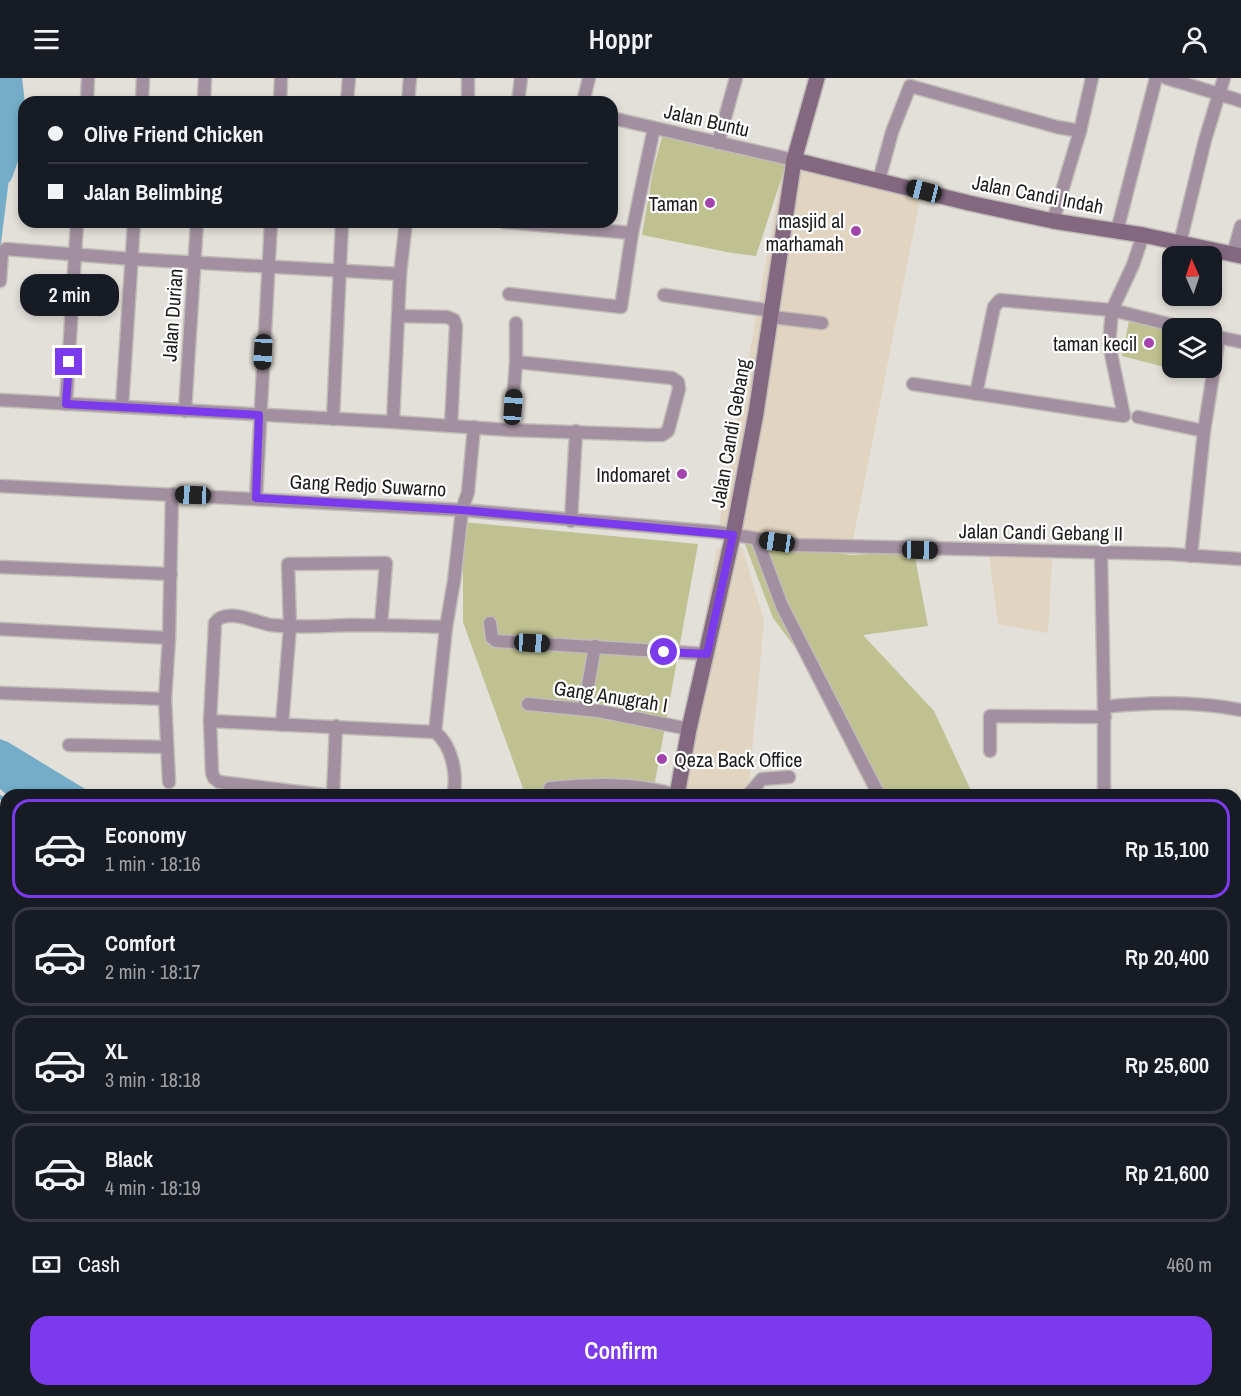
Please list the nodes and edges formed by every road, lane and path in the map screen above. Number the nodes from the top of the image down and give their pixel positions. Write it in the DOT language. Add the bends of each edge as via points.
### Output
graph roads {
  1 [pos="88,78"];
  2 [pos="143,78"];
  3 [pos="205,78"];
  4 [pos="281,78"];
  5 [pos="349,78"];
  6 [pos="410,78"];
  7 [pos="468,78"];
  8 [pos="521,78"];
  9 [pos="589,78"];
  10 [pos="817,78"];
  11 [pos="1092,78"];
  12 [pos="1156,78"];
  13 [pos="1166,78"];
  14 [pos="1224,78"];
  15 [pos="733,79"];
  16 [pos="911,82"];
  17 [pos="1219,94"];
  18 [pos="87,96"];
  19 [pos="142,96"];
  20 [pos="204,96"];
  21 [pos="280,96"];
  22 [pos="348,96"];
  23 [pos="408,96"];
  24 [pos="468,96"];
  25 [pos="519,96"];
  26 [pos="584,96"];
  27 [pos="1241,101"];
  28 [pos="618,119"];
  29 [pos="654,128"];
  30 [pos="1080,131"];
  31 [pos="718,143"];
  32 [pos="794,160"];
  33 [pos="879,180"];
  34 [pos="1053,221"];
  35 [pos="1241,226"];
  36 [pos="77,228"];
  37 [pos="134,228"];
  38 [pos="197,228"];
  39 [pos="270,228"];
  40 [pos="342,228"];
  41 [pos="405,228"];
  42 [pos="574,228"];
  43 [pos="1117,231"];
  44 [pos="632,233"];
  45 [pos="1143,235"];
  46 [pos="1180,243"];
  47 [pos="75,255"];
  48 [pos="1237,255"];
  49 [pos="132,259"];
  50 [pos="195,263"];
  51 [pos="267,267"];
  52 [pos="340,272"];
  53 [pos="400,274"];
  54 [pos="0,281"];
  55 [pos="509,294"];
  56 [pos="664,295"];
  57 [pos="1112,310"];
  58 [pos="772,314"];
  59 [pos="398,316"];
  60 [pos="1162,322"];
  61 [pos="516,323"];
  62 [pos="822,323"];
  63 [pos="1222,338"];
  64 [pos="1241,342"];
  65 [pos="516,362"];
  66 [pos="1210,378"];
  67 [pos="913,384"];
  68 [pos="976,394"];
  69 [pos="0,400"];
  70 [pos="66,404"];
  71 [pos="122,407"];
  72 [pos="185,411"];
  73 [pos="259,415"];
  74 [pos="1138,417"];
  75 [pos="333,419"];
  76 [pos="393,422"];
  77 [pos="451,426"];
  78 [pos="474,427"];
  79 [pos="511,430"];
  80 [pos="576,431"];
  81 [pos="1204,431"];
  82 [pos="0,486"];
  83 [pos="172,494"];
  84 [pos="256,498"];
  85 [pos="462,510"];
  86 [pos="571,521"];
  87 [pos="733,535"];
  88 [pos="757,539"];
  89 [pos="1101,554"];
  90 [pos="1191,556"];
  91 [pos="1241,559"];
  92 [pos="0,567"];
  93 [pos="171,574"];
  94 [pos="490,623"];
  95 [pos="381,625"];
  96 [pos="290,626"];
  97 [pos="446,627"];
  98 [pos="0,629"];
  99 [pos="170,638"];
  100 [pos="595,646"];
  101 [pos="707,654"];
  102 [pos="0,693"];
  103 [pos="165,699"];
  104 [pos="528,704"];
  105 [pos="584,709"];
  106 [pos="1241,710"];
  107 [pos="1105,712"];
  108 [pos="210,721"];
  109 [pos="282,725"];
  110 [pos="336,726"];
  111 [pos="689,729"];
  112 [pos="435,732"];
  113 [pos="69,745"];
  114 [pos="167,747"];
  115 [pos="990,750"];
  116 [pos="789,777"];
  117 [pos="169,782"];
  118 [pos="550,788"];
  119 [pos="275,789"];
  120 [pos="333,789"];
  121 [pos="453,789"];
  122 [pos="646,789"];
  123 [pos="677,789"];
  124 [pos="753,789"];
  125 [pos="876,789"];
  126 [pos="1104,789"];
  1 -- 18 [label="street"];
  2 -- 19 [label="street"];
  3 -- 20 [label="street"];
  4 -- 21 [label="street"];
  5 -- 22 [label="street"];
  6 -- 23 [label="street"];
  7 -- 24 [label="street"];
  8 -- 25 [label="street"];
  9 -- 26 [label="street"];
  10 -- 32 [label="main road, Jalan Candi Gebang"];
  11 -- 30 [label="street"];
  12 -- 43 [label="street"];
  13 -- 17 [label="street"];
  14 -- 17 [label="street"];
  15 -- 31 [label="street"];
  16 -- 30 [label="street"];
  16 -- 33 [label="street"];
  17 -- 27 [label="street"];
  17 -- 46 [label="street"];
  28 -- 29 [label="street, Jalan Buntu"];
  29 -- 31 [label="street, Jalan Buntu"];
  29 -- 44 [label="street"];
  30 -- 34 [label="street"];
  31 -- 32 [label="street, Jalan Buntu"];
  32 -- 33 [label="main road, Jalan Candi Indah"];
  32 -- 58 [label="main road, Jalan Candi Gebang"];
  33 -- 34 [label="main road, Jalan Candi Indah"];
  34 -- 43 [label="main road, Jalan Candi Indah"];
  35 -- 48 [label="street"];
  36 -- 47 [label="street"];
  37 -- 49 [label="street"];
  38 -- 50 [label="street, Jalan Durian"];
  39 -- 51 [label="street"];
  40 -- 52 [label="street"];
  41 -- 53 [label="street"];
  42 -- 44 [label="street"];
  43 -- 45 [label="main road, Jalan Candi Indah"];
  44 -- 55 [label="street" via="621,308"];
  45 -- 46 [label="main road, Jalan Candi Indah"];
  45 -- 57 [label="street"];
  46 -- 48 [label="main road, Jalan Candi Indah"];
  47 -- 49 [label="street"];
  47 -- 54 [label="street" via="3,250"];
  47 -- 70 [label="street"];
  49 -- 50 [label="street"];
  49 -- 71 [label="street"];
  50 -- 51 [label="street"];
  50 -- 72 [label="street, Jalan Durian"];
  51 -- 52 [label="street"];
  51 -- 73 [label="street"];
  52 -- 53 [label="street"];
  52 -- 75 [label="street"];
  53 -- 59 [label="street"];
  56 -- 58 [label="street"];
  57 -- 60 [label="street"];
  57 -- 68 [label="street" via="997,302"];
  57 -- 68 [label="street" via="1109,344 1124,416"];
  58 -- 62 [label="street"];
  58 -- 87 [label="main road, Jalan Candi Gebang"];
  59 -- 76 [label="street"];
  59 -- 77 [label="street" via="454,320"];
  61 -- 65 [label="street"];
  63 -- 64 [label="street"];
  65 -- 79 [label="street"];
  65 -- 80 [label="street" via="672,378 678,382 668,431 662,435"];
  66 -- 81 [label="street"];
  67 -- 68 [label="street"];
  69 -- 70 [label="street"];
  70 -- 71 [label="street"];
  71 -- 72 [label="street"];
  72 -- 73 [label="street"];
  73 -- 75 [label="street"];
  73 -- 84 [label="street"];
  74 -- 81 [label="street"];
  75 -- 76 [label="street"];
  76 -- 77 [label="street"];
  77 -- 78 [label="street"];
  78 -- 79 [label="street"];
  78 -- 85 [label="street" via="468,492"];
  79 -- 80 [label="street"];
  80 -- 86 [label="street"];
  81 -- 90 [label="street"];
  82 -- 83 [label="street, Gang Redjo Suwarno"];
  83 -- 84 [label="street, Gang Redjo Suwarno"];
  83 -- 93 [label="street"];
  84 -- 85 [label="street, Gang Redjo Suwarno"];
  85 -- 86 [label="street, Gang Redjo Suwarno"];
  85 -- 97 [label="street"];
  86 -- 87 [label="street, Gang Redjo Suwarno"];
  87 -- 88 [label="street, Jalan Candi Gebang II"];
  87 -- 101 [label="main road, Jalan Candi Gebang"];
  88 -- 89 [label="street, Jalan Candi Gebang II" via="855,548"];
  88 -- 125 [label="street" via="782,606"];
  89 -- 90 [label="street, Jalan Candi Gebang II"];
  89 -- 107 [label="street"];
  90 -- 91 [label="street, Jalan Candi Gebang II"];
  92 -- 93 [label="street"];
  93 -- 99 [label="street"];
  94 -- 100 [label="street" via="492,639 496,641"];
  95 -- 96 [label="street"];
  95 -- 96 [label="street" via="386,563 289,563"];
  95 -- 97 [label="street"];
  96 -- 108 [label="street" via="229,615 214,622"];
  96 -- 109 [label="street"];
  97 -- 112 [label="street"];
  98 -- 99 [label="street"];
  99 -- 103 [label="street"];
  100 -- 101 [label="street"];
  100 -- 105 [label="street"];
  101 -- 111 [label="main road, Jalan Candi Gebang"];
  102 -- 103 [label="street"];
  103 -- 114 [label="street"];
  104 -- 105 [label="street, Gang Anugrah I"];
  105 -- 111 [label="street, Gang Anugrah I"];
  106 -- 107 [label="street" via="1166,703"];
  107 -- 115 [label="street" via="990,716"];
  107 -- 126 [label="street"];
  108 -- 109 [label="street"];
  108 -- 119 [label="street" via="214,778 219,782"];
  109 -- 110 [label="street"];
  110 -- 112 [label="street"];
  110 -- 120 [label="street"];
  111 -- 123 [label="main road, Jalan Candi Gebang"];
  112 -- 121 [label="street" via="443,738 454,768"];
  113 -- 114 [label="street"];
  114 -- 117 [label="street"];
  116 -- 124 [label="street" via="762,779"];
  118 -- 122 [label="street" via="619,785"];
}
